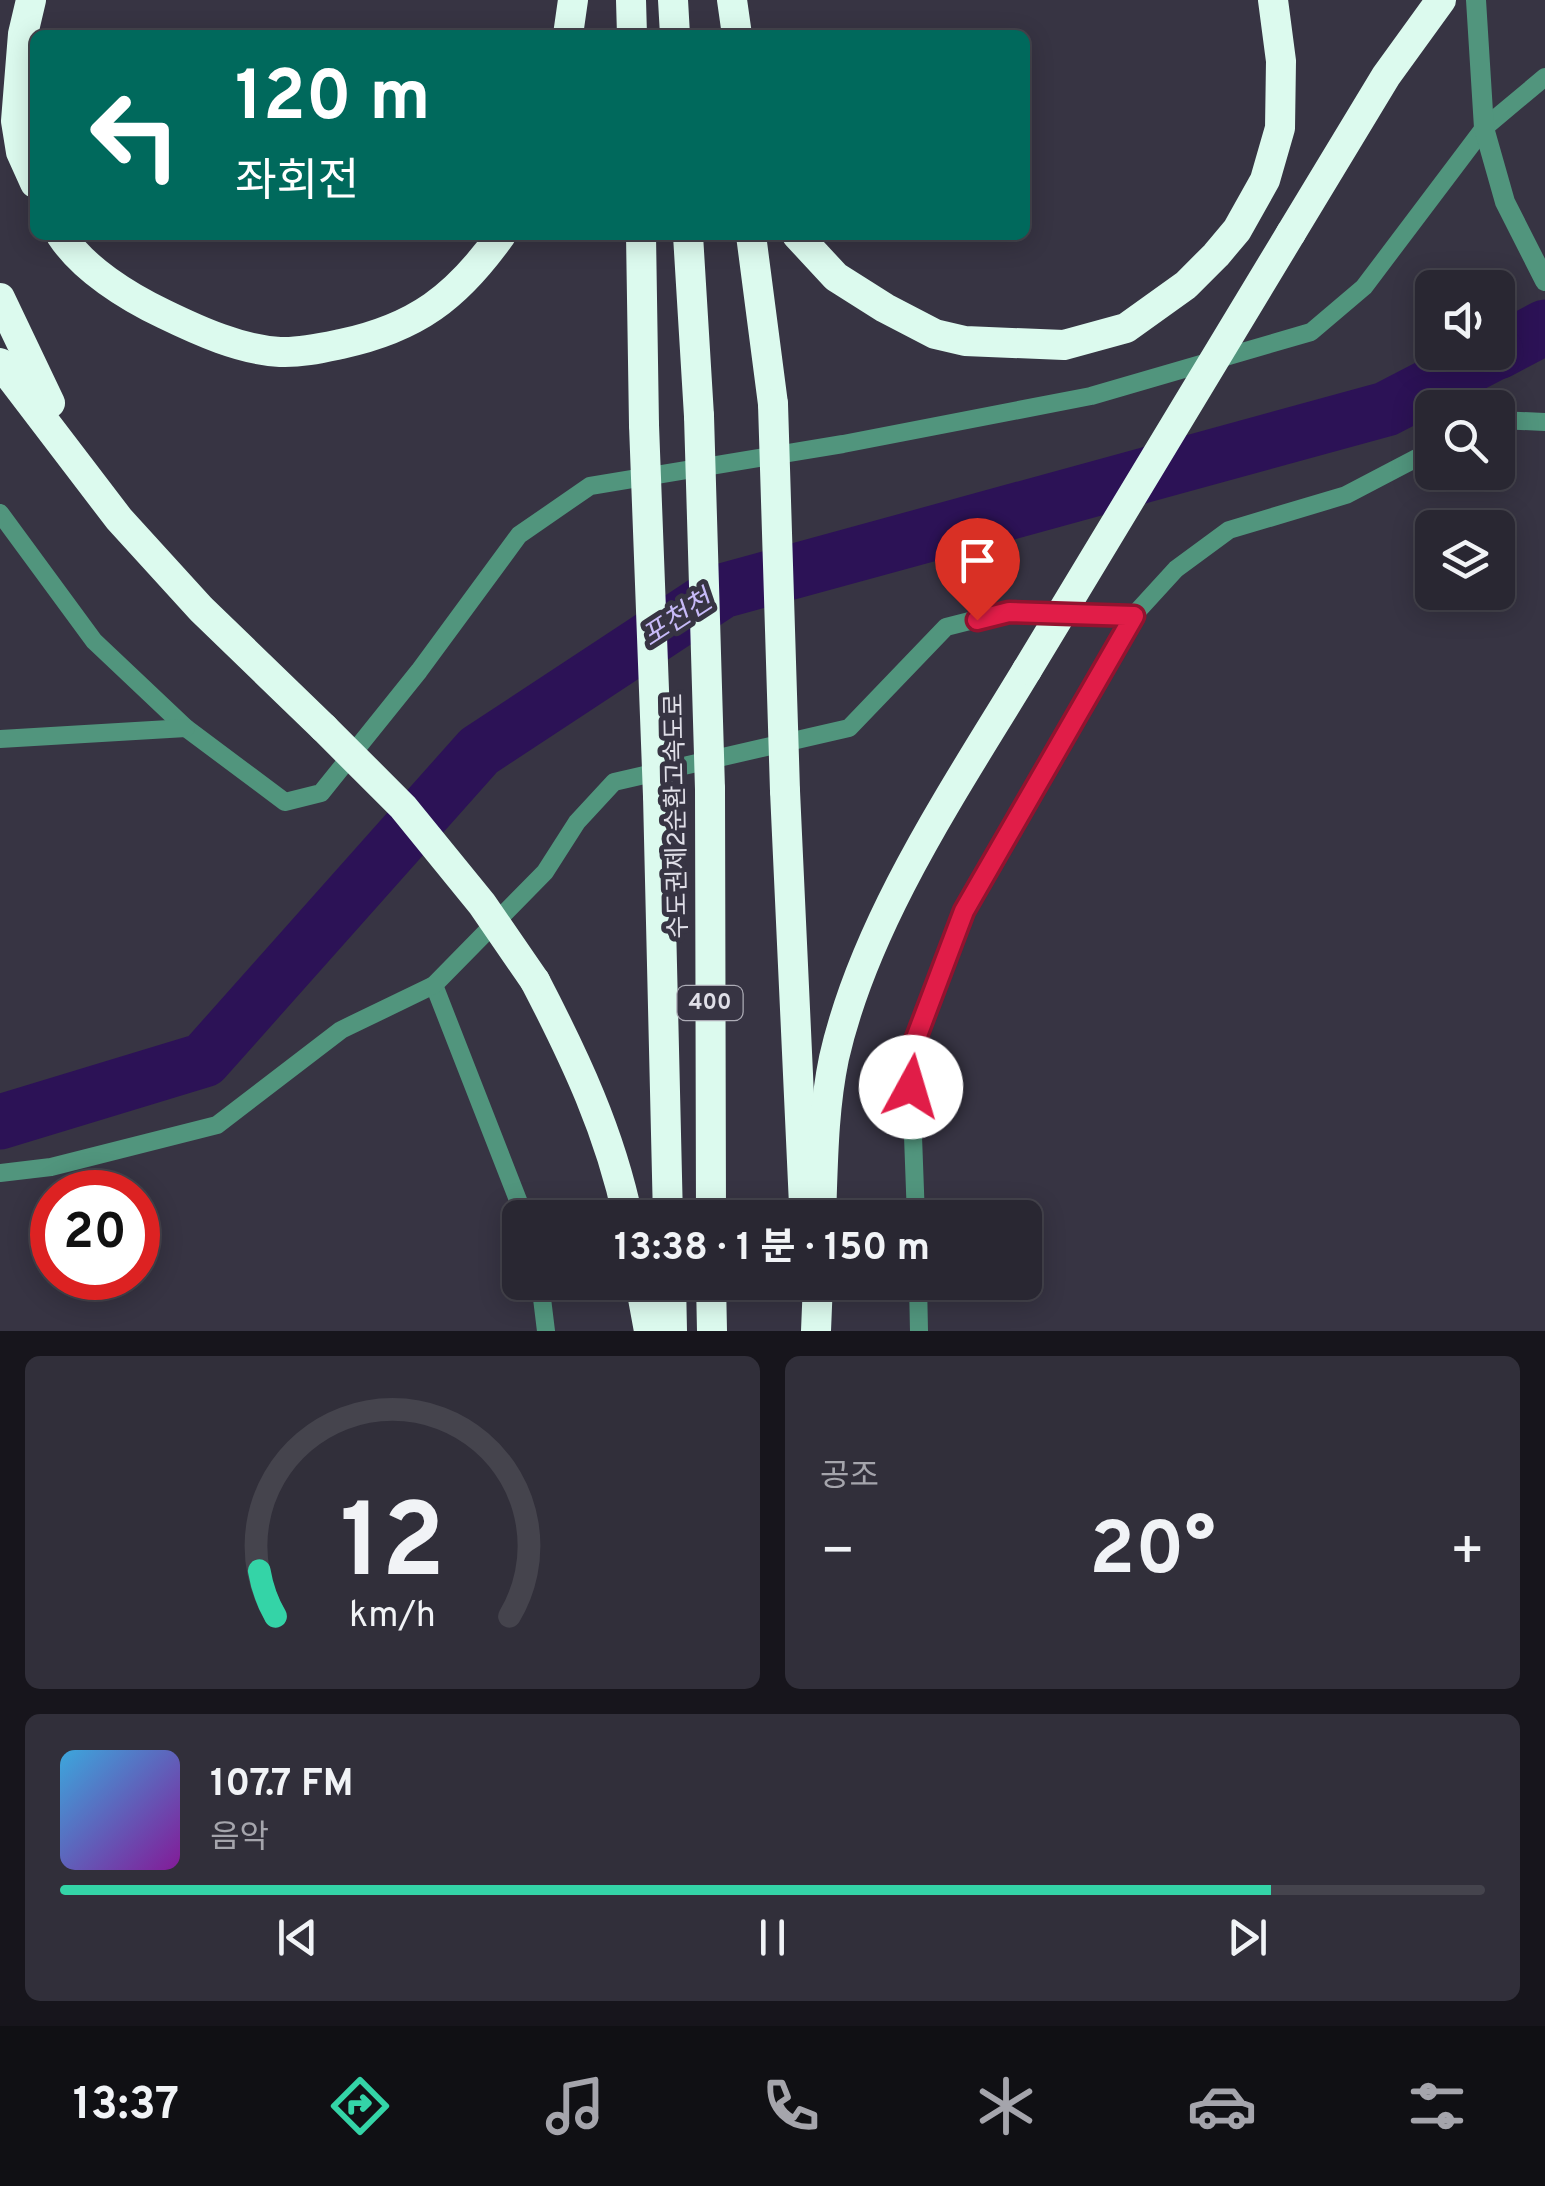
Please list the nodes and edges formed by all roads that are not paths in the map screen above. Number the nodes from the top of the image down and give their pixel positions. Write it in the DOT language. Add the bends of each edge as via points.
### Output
graph roads {
  1 [pos="31,0"];
  2 [pos="573,0"];
  3 [pos="631,0"];
  4 [pos="673,0"];
  5 [pos="730,0"];
  6 [pos="1273,0"];
  7 [pos="1441,0"];
  8 [pos="1476,0"];
  9 [pos="569,30"];
  10 [pos="632,30"];
  11 [pos="676,30"];
  12 [pos="733,30"];
  13 [pos="1545,77"];
  14 [pos="1484,128"];
  15 [pos="30,172"];
  16 [pos="65,240"];
  17 [pos="497,240"];
  18 [pos="642,240"];
  19 [pos="688,240"];
  20 [pos="752,240"];
  21 [pos="802,240"];
  22 [pos="1545,282"];
  23 [pos="0,298"];
  24 [pos="0,363"];
  25 [pos="1515,421"];
  26 [pos="1545,422"];
  27 [pos="1415,459"];
  28 [pos="0,513"];
  29 [pos="119,519"];
  30 [pos="1134,616"];
  31 [pos="186,728"];
  32 [pos="0,739"];
  33 [pos="434,985"];
  34 [pos="0,1173"];
  35 [pos="517,1200"];
  36 [pos="624,1200"];
  37 [pos="668,1200"];
  38 [pos="711,1200"];
  39 [pos="803,1200"];
  40 [pos="822,1200"];
  41 [pos="915,1200"];
  42 [pos="542,1300"];
  43 [pos="643,1300"];
  44 [pos="671,1300"];
  45 [pos="712,1300"];
  46 [pos="807,1300"];
  47 [pos="817,1300"];
  48 [pos="918,1300"];
  49 [pos="546,1331"];
  50 [pos="649,1331"];
  51 [pos="672,1331"];
  52 [pos="712,1331"];
  53 [pos="808,1331"];
  54 [pos="816,1331"];
  55 [pos="919,1331"];
  1 -- 15 [label="highway" via="16,120"];
  2 -- 9 [label="highway"];
  3 -- 10 [label="highway"];
  4 -- 11 [label="highway"];
  5 -- 12 [label="highway"];
  6 -- 21 [label="highway" via="1280,128 1264,180 1216,255 1126,328 1064,344 935,334 836,276"];
  7 -- 40 [label="highway, bridge" via="1386,76 909,873 836,1052"];
  8 -- 14 [label="street"];
  13 -- 14 [label="lane"];
  14 -- 22 [label="street" via="1505,202"];
  14 -- 31 [label="lane" via="1364,287 1311,332 1091,396 590,486 519,535 321,793 284,802"];
  16 -- 17 [label="highway" via="144,304 220,337 280,352 383,335 424,314"];
  18 -- 37 [label="highway, 수도권제2순환고속도로 / 400, bridge"];
  19 -- 38 [label="highway, 수도권제2순환고속도로 / 400, bridge" via="710,789"];
  20 -- 39 [label="highway, bridge" via="773,404"];
  23 -- 29 [label="highway" via="60,422"];
  24 -- 29 [label="highway"];
  25 -- 26 [label="lane"];
  27 -- 30 [label="lane" via="1346,494 1229,530 1176,569"];
  28 -- 31 [label="lane" via="94,642"];
  29 -- 36 [label="highway, bridge" via="403,808 482,904 535,981 577,1061 607,1134"];
  30 -- 33 [label="lane" via="1009,612 946,627 849,728 614,782 577,822 545,872"];
  30 -- 41 [label="lane" via="964,911 910,1054"];
  31 -- 32 [label="lane"];
  33 -- 34 [label="lane" via="341,1030 216,1124 51,1167"];
  33 -- 35 [label="lane"];
  42 -- 49 [label="lane"];
  43 -- 50 [label="highway"];
  44 -- 51 [label="highway"];
  45 -- 52 [label="highway"];
  46 -- 53 [label="highway"];
  47 -- 54 [label="highway"];
  48 -- 55 [label="lane"];
}
